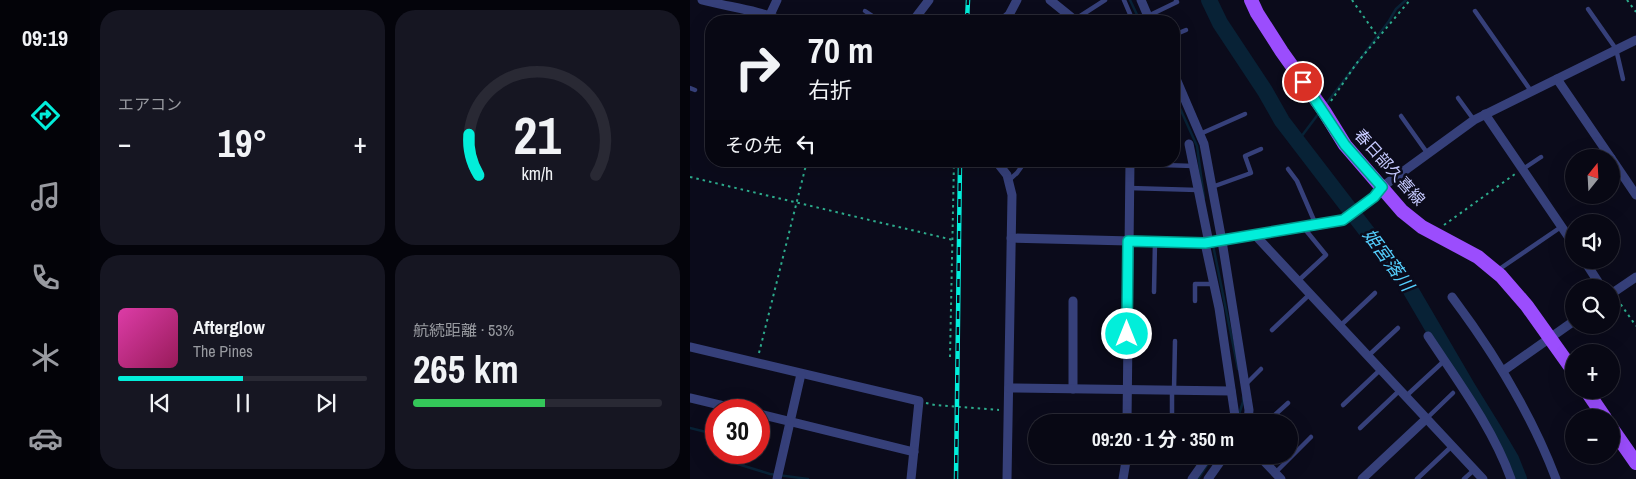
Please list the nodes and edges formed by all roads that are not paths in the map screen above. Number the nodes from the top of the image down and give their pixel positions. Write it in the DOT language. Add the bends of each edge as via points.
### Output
graph roads {
  1 [pos="704,0"];
  2 [pos="777,0"];
  3 [pos="781,0"];
  4 [pos="929,0"];
  5 [pos="1017,0"];
  6 [pos="1050,0"];
  7 [pos="1104,0"];
  8 [pos="1124,0"];
  9 [pos="1141,0"];
  10 [pos="1176,0"];
  11 [pos="1251,0"];
  12 [pos="1588,9"];
  13 [pos="865,11"];
  14 [pos="1475,11"];
  15 [pos="1130,14"];
  16 [pos="770,15"];
  17 [pos="871,15"];
  18 [pos="917,15"];
  19 [pos="1008,15"];
  20 [pos="1068,15"];
  21 [pos="1083,15"];
  22 [pos="1147,15"];
  23 [pos="1156,15"];
  24 [pos="1186,30"];
  25 [pos="1180,32"];
  26 [pos="1636,40"];
  27 [pos="1616,50"];
  28 [pos="1557,79"];
  29 [pos="1624,79"];
  30 [pos="1180,88"];
  31 [pos="1531,91"];
  32 [pos="1458,98"];
  33 [pos="1245,114"];
  34 [pos="1485,114"];
  35 [pos="1401,116"];
  36 [pos="1474,120"];
  37 [pos="1200,134"];
  38 [pos="1189,144"];
  39 [pos="1261,149"];
  40 [pos="1605,149"];
  41 [pos="1428,154"];
  42 [pos="1541,157"];
  43 [pos="1180,165"];
  44 [pos="1194,166"];
  45 [pos="1000,167"];
  46 [pos="1021,167"];
  47 [pos="1130,167"];
  48 [pos="1288,169"];
  49 [pos="1522,169"];
  50 [pos="1620,171"];
  51 [pos="1008,181"];
  52 [pos="1212,187"];
  53 [pos="1129,188"];
  54 [pos="1198,190"];
  55 [pos="1378,192"];
  56 [pos="1636,195"];
  57 [pos="1316,225"];
  58 [pos="1303,227"];
  59 [pos="1561,227"];
  60 [pos="1565,233"];
  61 [pos="1255,235"];
  62 [pos="1011,238"];
  63 [pos="1128,241"];
  64 [pos="1221,241"];
  65 [pos="1155,242"];
  66 [pos="1207,243"];
  67 [pos="1495,272"];
  68 [pos="1636,277"];
  69 [pos="1298,281"];
  70 [pos="1214,284"];
  71 [pos="1620,288"];
  72 [pos="1154,292"];
  73 [pos="1375,293"];
  74 [pos="1310,294"];
  75 [pos="1452,297"];
  76 [pos="1073,301"];
  77 [pos="1195,301"];
  78 [pos="1339,326"];
  79 [pos="1565,327"];
  80 [pos="1398,328"];
  81 [pos="1272,330"];
  82 [pos="1428,336"];
  83 [pos="1550,338"];
  84 [pos="1175,341"];
  85 [pos="690,347"];
  86 [pos="1368,356"];
  87 [pos="1565,359"];
  88 [pos="1444,361"];
  89 [pos="1261,369"];
  90 [pos="1380,370"];
  91 [pos="1503,371"];
  92 [pos="801,374"];
  93 [pos="1245,385"];
  94 [pos="1009,388"];
  95 [pos="1073,389"];
  96 [pos="1127,390"];
  97 [pos="1173,390"];
  98 [pos="1231,391"];
  99 [pos="1453,392"];
  100 [pos="1402,394"];
  101 [pos="690,398"];
  102 [pos="705,402"];
  103 [pos="1288,403"];
  104 [pos="1343,405"];
  105 [pos="1127,414"];
  106 [pos="1172,414"];
  107 [pos="1235,414"];
  108 [pos="1248,414"];
  109 [pos="1276,414"];
  110 [pos="770,417"];
  111 [pos="1426,419"];
  112 [pos="790,422"];
  113 [pos="1360,428"];
  114 [pos="1312,437"];
  115 [pos="1620,440"];
  116 [pos="1452,446"];
  117 [pos="914,452"];
  118 [pos="1636,463"];
  119 [pos="1127,464"];
  120 [pos="1203,464"];
  121 [pos="1219,464"];
  122 [pos="1267,464"];
  123 [pos="1474,469"];
  124 [pos="1278,476"];
  125 [pos="777,479"];
  126 [pos="911,479"];
  127 [pos="1007,479"];
  128 [pos="1123,479"];
  129 [pos="1192,479"];
  130 [pos="1208,479"];
  131 [pos="1362,479"];
  132 [pos="1417,479"];
  133 [pos="1464,479"];
  134 [pos="1483,479"];
  135 [pos="1510,479"];
  136 [pos="1556,479"];
  1 -- 16 [label="street"];
  2 -- 16 [label="street"];
  3 -- 16 [label="lane"];
  4 -- 18 [label="street"];
  5 -- 19 [label="street"];
  6 -- 20 [label="street"];
  7 -- 21 [label="lane"];
  8 -- 15 [label="lane"];
  9 -- 22 [label="street"];
  10 -- 23 [label="lane"];
  11 -- 55 [label="main road, 春日部久喜線" via="1282,52"];
  12 -- 27 [label="lane"];
  13 -- 17 [label="lane"];
  14 -- 31 [label="lane"];
  24 -- 25 [label="lane"];
  26 -- 27 [label="street"];
  27 -- 28 [label="street"];
  27 -- 29 [label="lane"];
  28 -- 31 [label="street"];
  28 -- 40 [label="street"];
  30 -- 37 [label="street"];
  31 -- 34 [label="street"];
  32 -- 36 [label="lane"];
  33 -- 37 [label="lane"];
  34 -- 36 [label="street"];
  34 -- 49 [label="street"];
  35 -- 41 [label="lane"];
  36 -- 41 [label="street"];
  37 -- 52 [label="street"];
  38 -- 44 [label="street"];
  39 -- 52 [label="lane" via="1245,156 1251,173"];
  41 -- 55 [label="street"];
  42 -- 49 [label="lane"];
  43 -- 44 [label="lane"];
  44 -- 54 [label="street"];
  45 -- 51 [label="street"];
  46 -- 51 [label="lane"];
  47 -- 53 [label="street"];
  48 -- 57 [label="lane"];
  49 -- 59 [label="street"];
  50 -- 56 [label="street"];
  51 -- 62 [label="street" via="1012,195"];
  52 -- 64 [label="street"];
  53 -- 54 [label="lane"];
  53 -- 63 [label="street"];
  54 -- 66 [label="street"];
  55 -- 57 [label="street" via="1343,220"];
  55 -- 67 [label="main road, 春日部久喜線" via="1422,226 1462,247"];
  57 -- 58 [label="street"];
  58 -- 61 [label="street"];
  58 -- 69 [label="lane" via="1326,255"];
  59 -- 60 [label="street"];
  59 -- 67 [label="lane"];
  61 -- 64 [label="street"];
  61 -- 69 [label="street"];
  62 -- 63 [label="street"];
  62 -- 94 [label="street"];
  63 -- 65 [label="street"];
  63 -- 96 [label="street"];
  64 -- 66 [label="street"];
  64 -- 93 [label="street"];
  65 -- 66 [label="street"];
  65 -- 72 [label="lane"];
  66 -- 70 [label="street"];
  67 -- 83 [label="main road, 春日部久喜線" via="1527,306"];
  68 -- 71 [label="street"];
  69 -- 74 [label="street"];
  70 -- 77 [label="lane" via="1195,284"];
  70 -- 98 [label="street"];
  73 -- 78 [label="lane"];
  74 -- 78 [label="street"];
  74 -- 81 [label="lane"];
  75 -- 91 [label="street"];
  76 -- 95 [label="street"];
  78 -- 86 [label="street"];
  79 -- 83 [label="street"];
  80 -- 86 [label="lane"];
  82 -- 88 [label="street"];
  83 -- 87 [label="main road, 春日部久喜線"];
  83 -- 91 [label="street"];
  84 -- 97 [label="lane"];
  85 -- 92 [label="street"];
  86 -- 90 [label="street"];
  88 -- 100 [label="lane"];
  88 -- 135 [label="street" via="1498,450"];
  89 -- 93 [label="lane"];
  90 -- 100 [label="street"];
  90 -- 104 [label="lane"];
  91 -- 136 [label="street" via="1542,442"];
  92 -- 112 [label="street"];
  92 -- 117 [label="street" via="919,401"];
  93 -- 108 [label="street"];
  94 -- 95 [label="street"];
  94 -- 127 [label="street"];
  95 -- 96 [label="street"];
  96 -- 97 [label="street"];
  96 -- 105 [label="street"];
  97 -- 98 [label="street"];
  97 -- 106 [label="lane"];
  98 -- 107 [label="street"];
  99 -- 111 [label="lane"];
  100 -- 111 [label="street"];
  100 -- 113 [label="lane"];
  101 -- 102 [label="street"];
  103 -- 109 [label="lane"];
  110 -- 112 [label="street"];
  111 -- 116 [label="street"];
  111 -- 131 [label="street"];
  112 -- 117 [label="street"];
  112 -- 125 [label="street"];
  114 -- 124 [label="lane"];
  115 -- 118 [label="main road"];
  116 -- 123 [label="street"];
  116 -- 132 [label="lane"];
  117 -- 126 [label="street"];
  119 -- 128 [label="street"];
  120 -- 129 [label="street"];
  121 -- 130 [label="street"];
  122 -- 124 [label="street"];
  123 -- 133 [label="lane"];
  123 -- 134 [label="street"];
}
